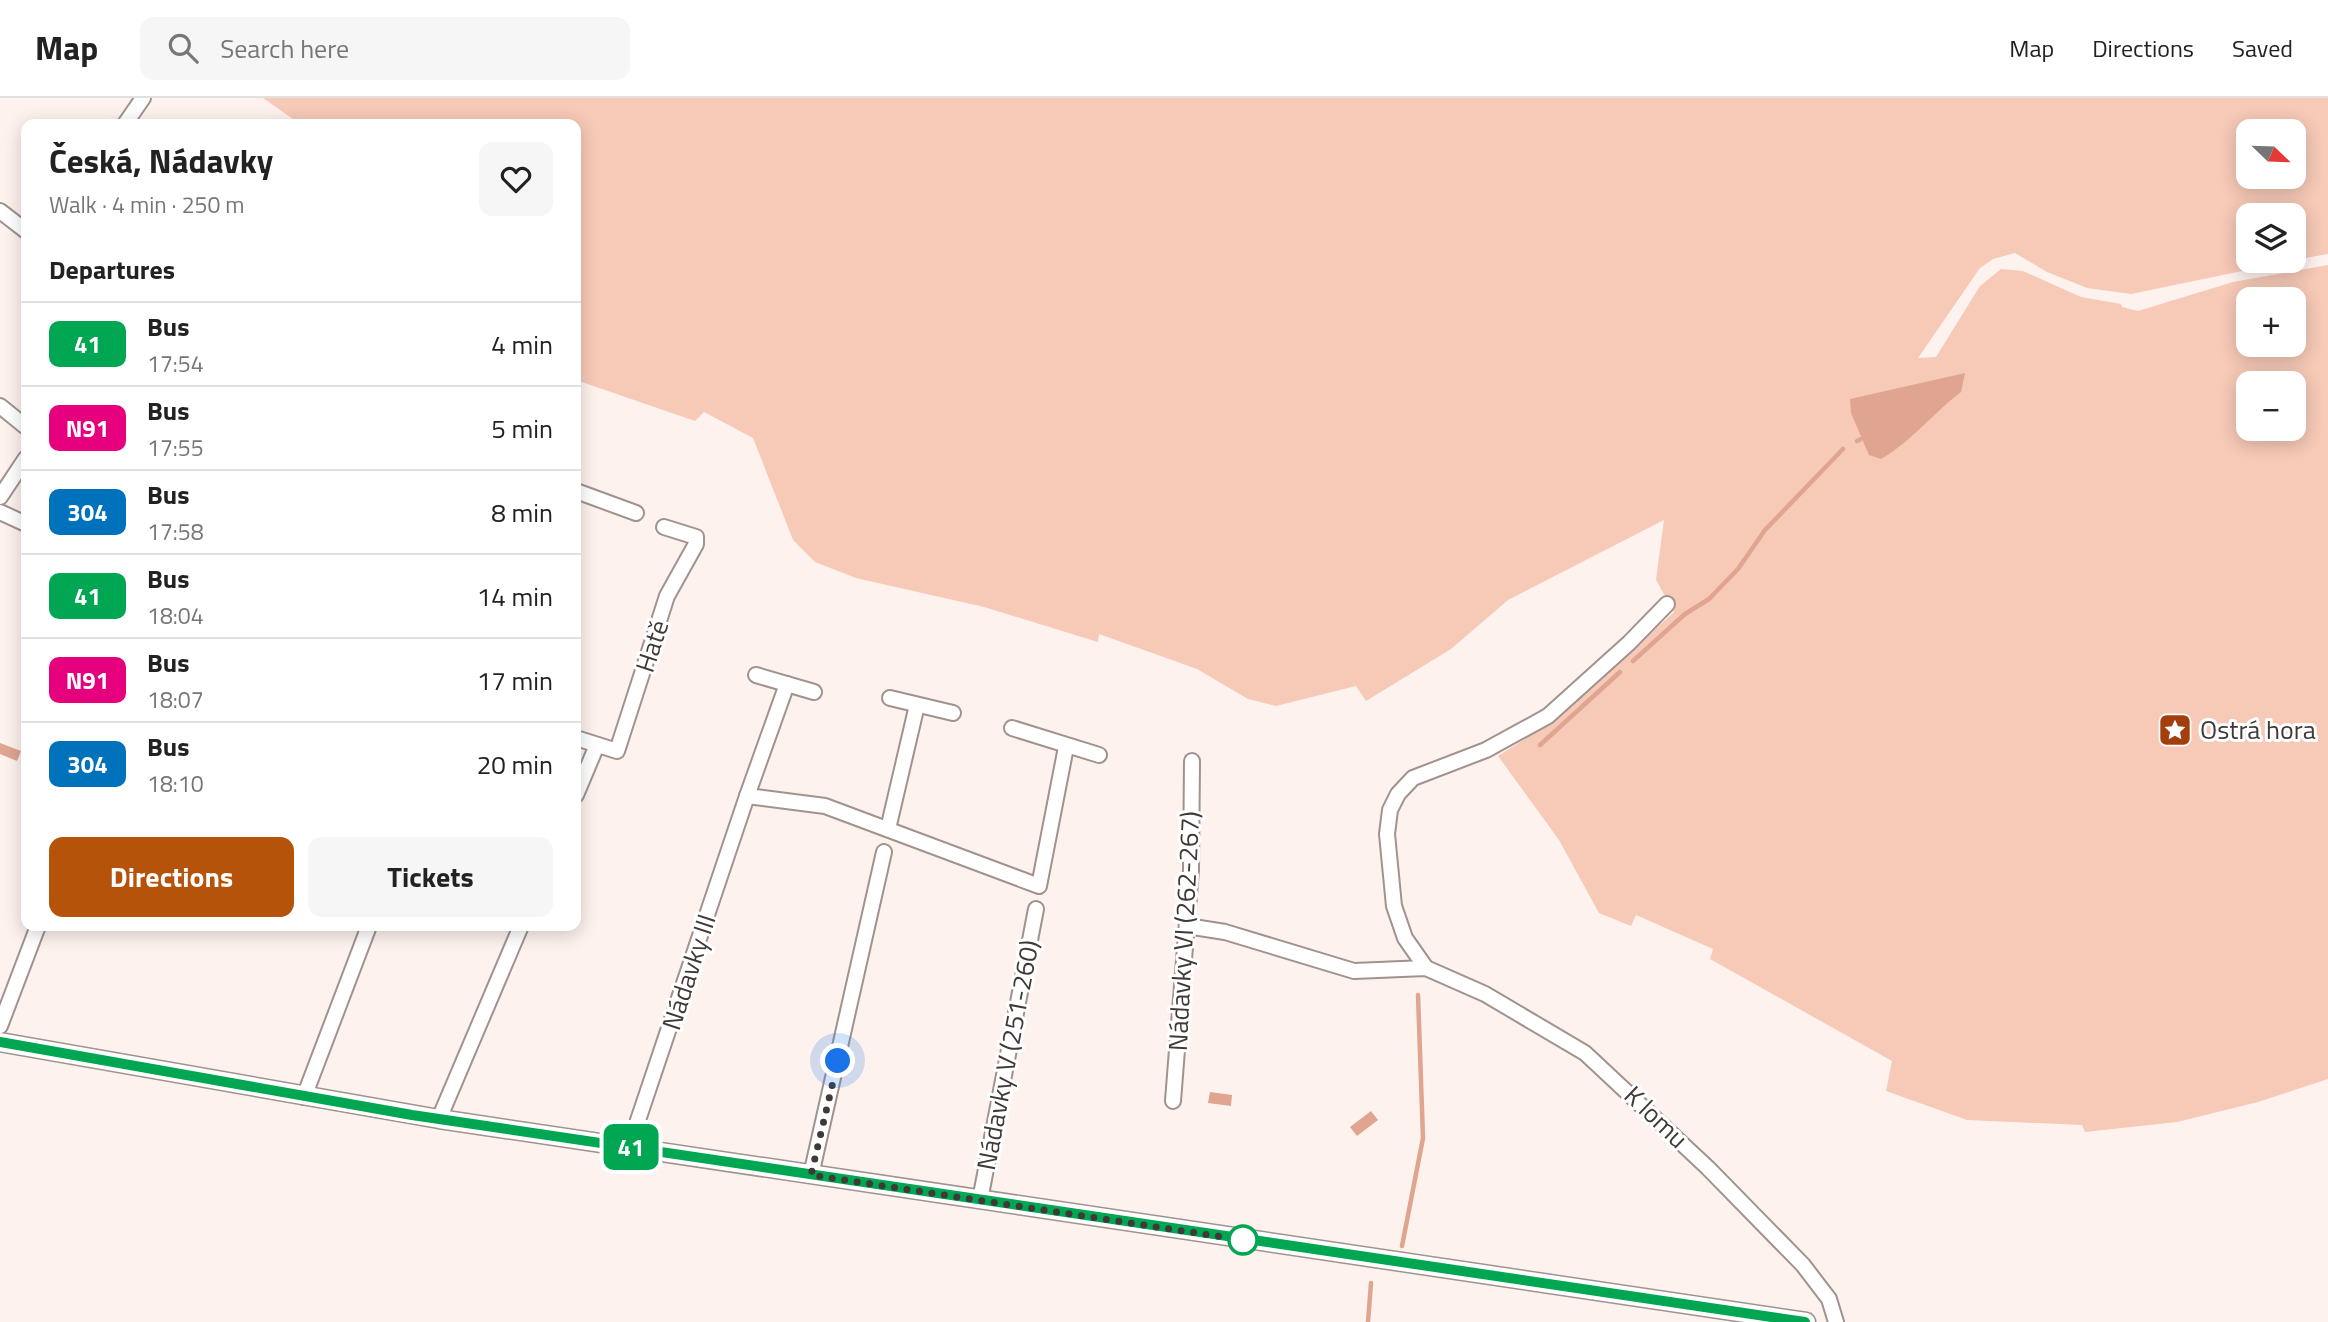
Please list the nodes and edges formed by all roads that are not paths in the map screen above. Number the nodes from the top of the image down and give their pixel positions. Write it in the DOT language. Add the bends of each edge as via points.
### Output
graph roads {
  1 [pos="144,98"];
  2 [pos="129,119"];
  3 [pos="0,211"];
  4 [pos="21,226"];
  5 [pos="0,407"];
  6 [pos="21,423"];
  7 [pos="21,466"];
  8 [pos="581,493"];
  9 [pos="0,497"];
  10 [pos="0,512"];
  11 [pos="636,513"];
  12 [pos="21,522"];
  13 [pos="664,527"];
  14 [pos="1667,604"];
  15 [pos="756,675"];
  16 [pos="787,684"];
  17 [pos="814,692"];
  18 [pos="890,698"];
  19 [pos="917,705"];
  20 [pos="953,713"];
  21 [pos="1012,728"];
  22 [pos="581,740"];
  23 [pos="597,745"];
  24 [pos="1066,747"];
  25 [pos="1099,755"];
  26 [pos="1192,761"];
  27 [pos="581,783"];
  28 [pos="747,796"];
  29 [pos="888,829"];
  30 [pos="884,852"];
  31 [pos="1036,909"];
  32 [pos="1187,926"];
  33 [pos="36,931"];
  34 [pos="367,931"];
  35 [pos="519,931"];
  36 [pos="1426,968"];
  37 [pos="0,1026"];
  38 [pos="0,1042"];
  39 [pos="303,1097"];
  40 [pos="1172,1101"];
  41 [pos="439,1119"];
  42 [pos="629,1147"];
  43 [pos="811,1175"];
  44 [pos="979,1200"];
  45 [pos="1805,1322"];
  46 [pos="1836,1322"];
  1 -- 2 [label="street"];
  3 -- 4 [label="street"];
  5 -- 6 [label="street"];
  7 -- 9 [label="street"];
  8 -- 11 [label="street"];
  10 -- 12 [label="street"];
  13 -- 23 [label="street, Hatě" via="696,537 696,544 667,596 617,751"];
  14 -- 36 [label="street" via="1548,716 1486,750 1413,778 1398,794 1387,834 1394,906 1405,938"];
  15 -- 16 [label="street"];
  16 -- 17 [label="street"];
  16 -- 28 [label="street, Nádavky III"];
  18 -- 19 [label="street"];
  19 -- 20 [label="street"];
  19 -- 29 [label="street"];
  21 -- 24 [label="street"];
  22 -- 23 [label="street"];
  23 -- 27 [label="street"];
  24 -- 25 [label="street"];
  24 -- 29 [label="street" via="1039,886"];
  26 -- 32 [label="street, Nádavky VI (262-267)"];
  28 -- 29 [label="street" via="825,806"];
  28 -- 42 [label="street, Nádavky III"];
  30 -- 43 [label="street"];
  31 -- 44 [label="street, Nádavky V (251-260)"];
  32 -- 36 [label="street, K lomu" via="1225,932 1354,971"];
  32 -- 40 [label="street, Nádavky VI (262-267)"];
  33 -- 37 [label="street"];
  34 -- 39 [label="street"];
  35 -- 41 [label="street"];
  36 -- 46 [label="street, K lomu" via="1485,994 1610,1072 1803,1265 1829,1299"];
  38 -- 39 [label="street"];
  39 -- 41 [label="street"];
  41 -- 42 [label="street"];
  42 -- 43 [label="street"];
  43 -- 44 [label="street"];
  44 -- 45 [label="street"];
}
